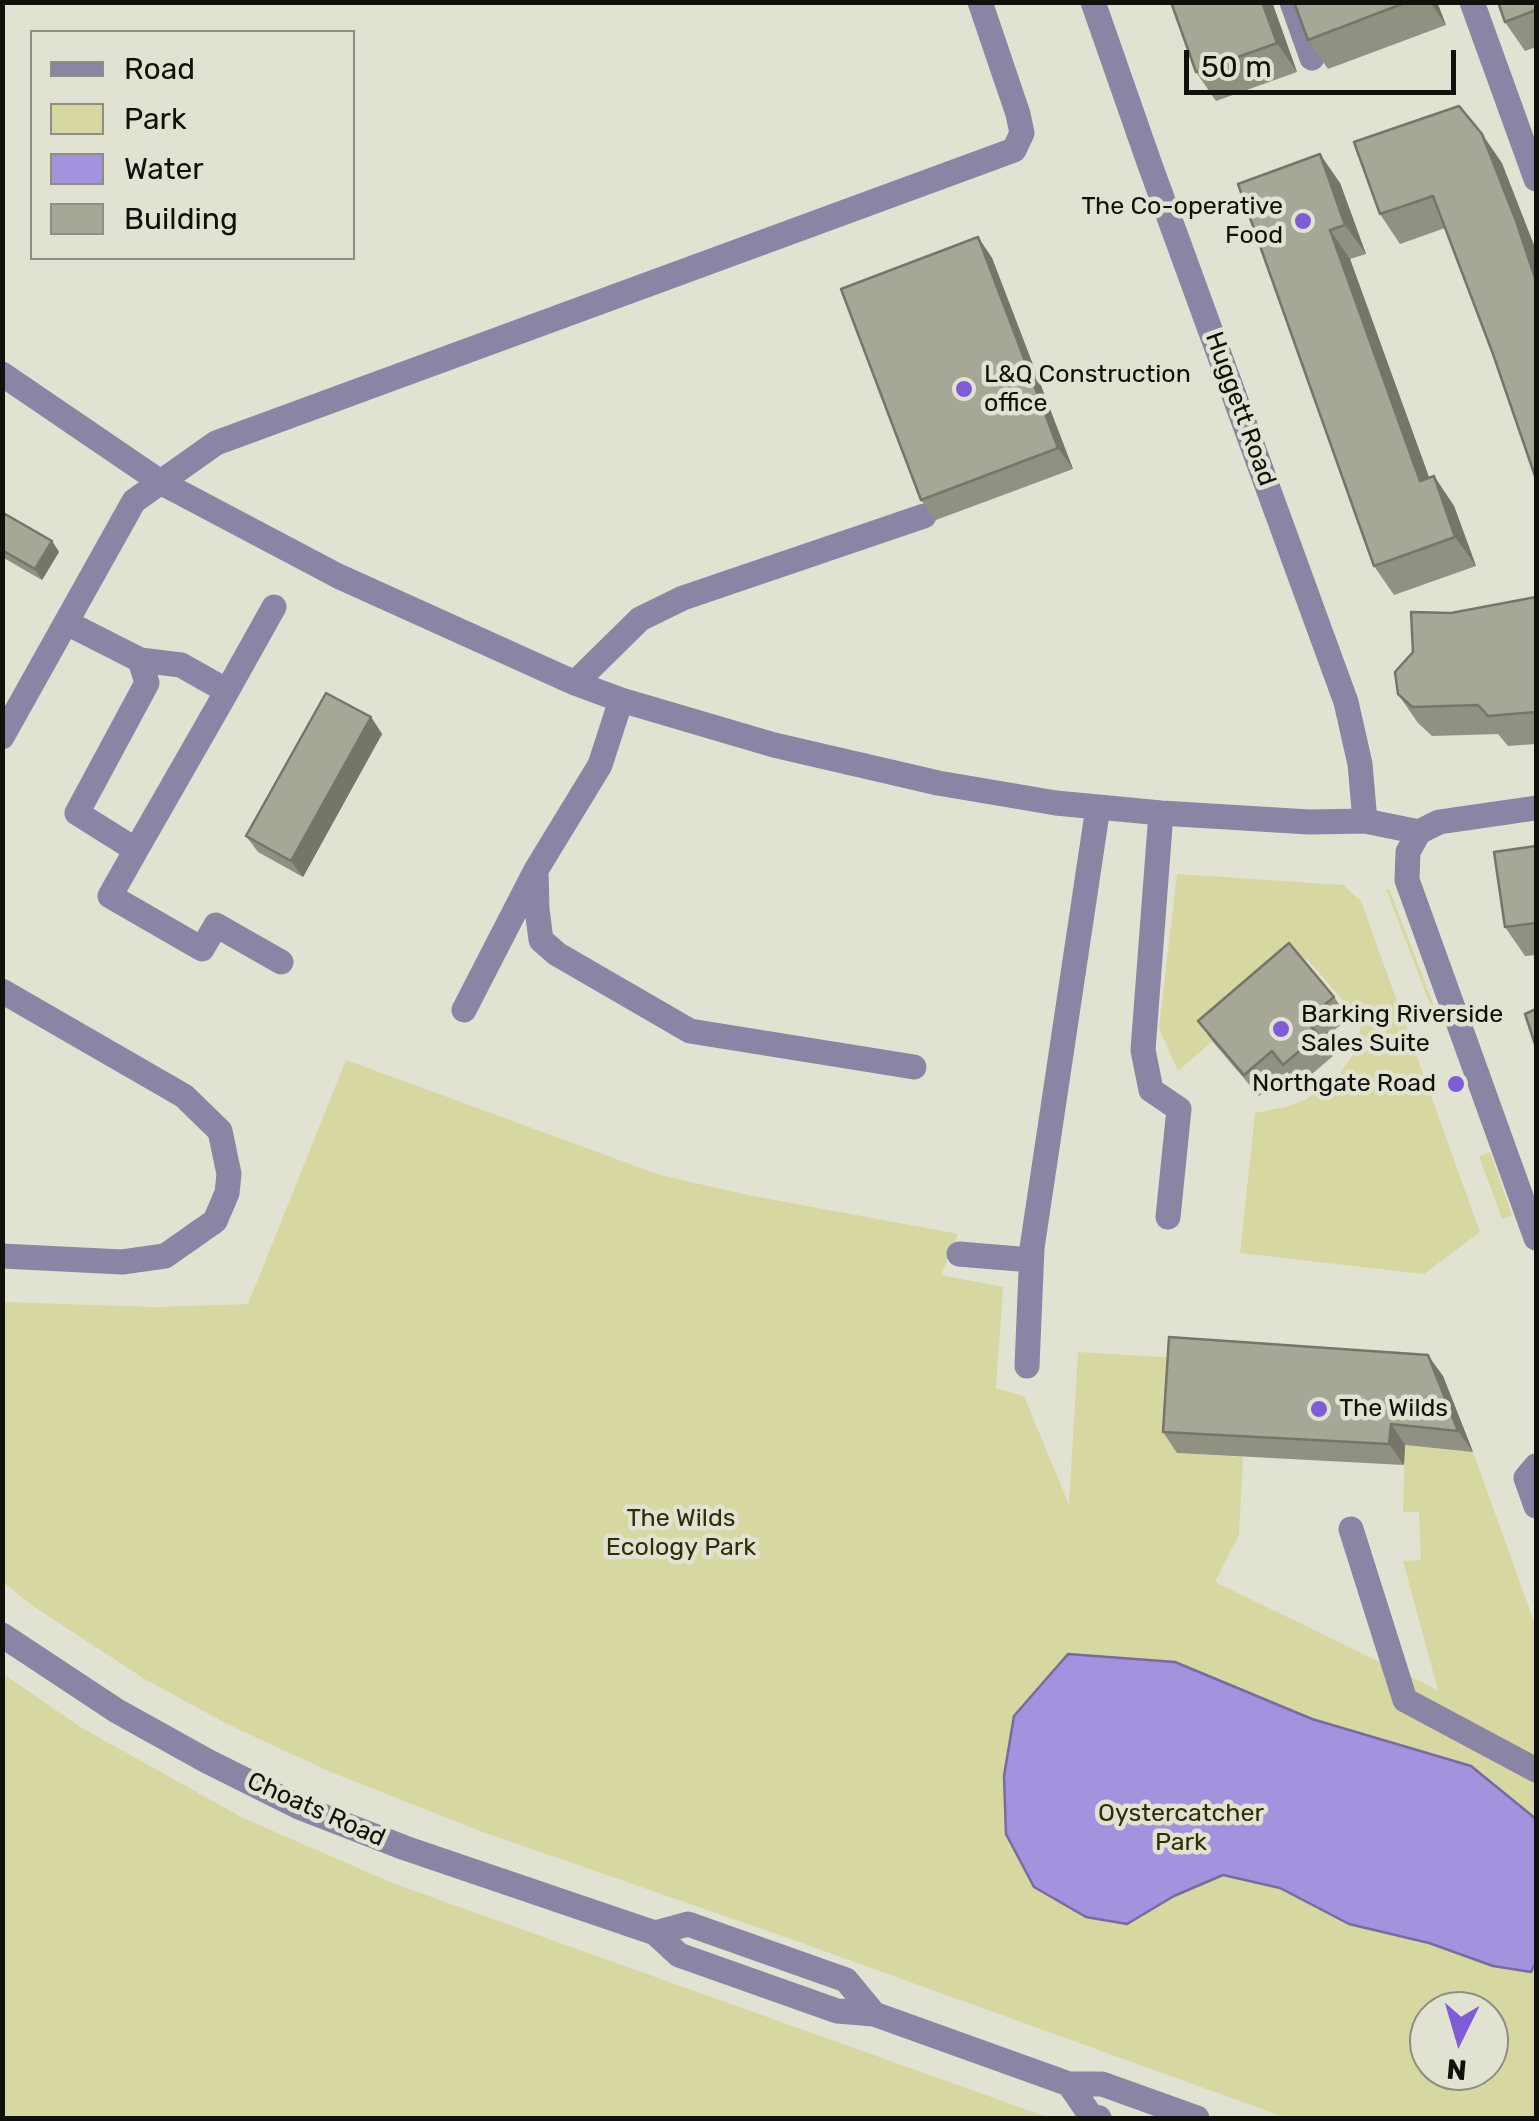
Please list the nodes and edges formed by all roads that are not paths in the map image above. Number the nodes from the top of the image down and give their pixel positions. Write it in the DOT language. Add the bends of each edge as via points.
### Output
graph roads {
  1 [pos="980,2"];
  2 [pos="1093,2"];
  3 [pos="1292,2"];
  4 [pos="1472,2"];
  5 [pos="1312,58"];
  6 [pos="1529,134"];
  7 [pos="1536,179"];
  8 [pos="2,374"];
  9 [pos="162,483"];
  10 [pos="924,516"];
  11 [pos="274,607"];
  12 [pos="68,623"];
  13 [pos="140,660"];
  14 [pos="576,683"];
  15 [pos="227,691"];
  16 [pos="621,700"];
  17 [pos="2,736"];
  18 [pos="1098,807"];
  19 [pos="1536,808"];
  20 [pos="1160,812"];
  21 [pos="1365,821"];
  22 [pos="1419,832"];
  23 [pos="136,850"];
  24 [pos="536,870"];
  25 [pos="280,962"];
  26 [pos="2,991"];
  27 [pos="464,1010"];
  28 [pos="914,1066"];
  29 [pos="1168,1217"];
  30 [pos="1536,1238"];
  31 [pos="959,1254"];
  32 [pos="2,1256"];
  33 [pos="1032,1260"];
  34 [pos="1027,1366"];
  35 [pos="1536,1466"];
  36 [pos="1536,1506"];
  37 [pos="1350,1529"];
  38 [pos="2,1634"];
  39 [pos="1536,1770"];
  40 [pos="1069,2084"];
  41 [pos="1099,2118"];
  42 [pos="1197,2118"];
  1 -- 9 [label="street" via="1018,114 1022,133 1014,150 216,443"];
  2 -- 21 [label="street, Huggett Road" via="1346,702"];
  3 -- 5 [label="street"];
  4 -- 6 [label="street"];
  6 -- 7 [label="street"];
  8 -- 9 [label="street"];
  9 -- 12 [label="street" via="134,502"];
  9 -- 14 [label="street" via="338,576"];
  10 -- 14 [label="street" via="683,598 640,619"];
  11 -- 15 [label="street"];
  12 -- 13 [label="street"];
  12 -- 17 [label="street"];
  13 -- 15 [label="street" via="181,665"];
  13 -- 23 [label="street" via="147,683 78,813"];
  14 -- 16 [label="street"];
  15 -- 23 [label="street"];
  16 -- 18 [label="street" via="938,783"];
  16 -- 24 [label="street" via="600,765"];
  18 -- 20 [label="street"];
  18 -- 33 [label="street"];
  19 -- 22 [label="street" via="1439,822"];
  20 -- 21 [label="street"];
  20 -- 29 [label="street" via="1143,1050 1151,1090 1179,1108"];
  21 -- 22 [label="street"];
  22 -- 30 [label="street" via="1408,852 1407,880"];
  23 -- 25 [label="street" via="110,896 202,949 216,925"];
  24 -- 27 [label="street"];
  24 -- 28 [label="street" via="541,940 690,1030"];
  26 -- 32 [label="street" via="184,1096 220,1131 229,1174 215,1221 165,1256 122,1262"];
  31 -- 33 [label="street"];
  33 -- 34 [label="street"];
  35 -- 36 [label="street" via="1526,1478"];
  37 -- 39 [label="street" via="1405,1700"];
  38 -- 40 [label="street, Choats Road" via="117,1711 299,1807 655,1933 688,1924 846,1980 874,2014"];
  40 -- 41 [label="street, Choats Road" via="1090,2116"];
  40 -- 42 [label="street, Choats Road" via="1102,2084"];
}
